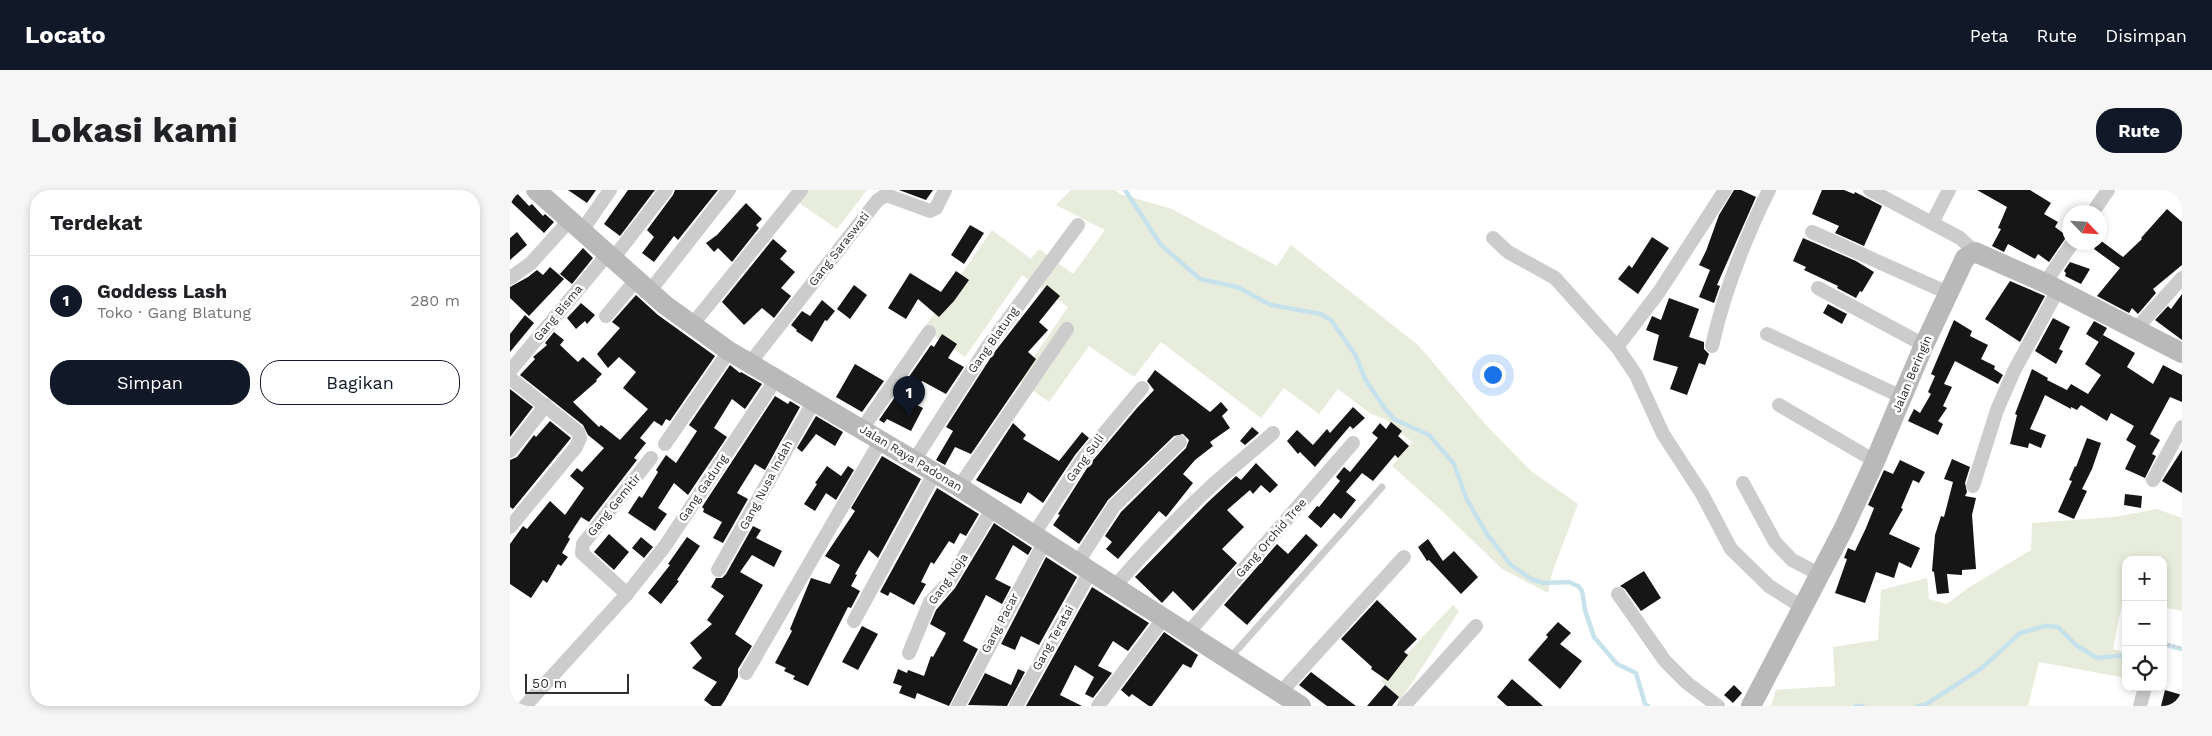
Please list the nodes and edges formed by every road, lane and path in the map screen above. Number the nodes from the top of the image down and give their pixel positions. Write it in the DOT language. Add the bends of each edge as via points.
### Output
graph roads {
  1 [pos="610,190"];
  2 [pos="666,190"];
  3 [pos="729,190"];
  4 [pos="801,190"];
  5 [pos="945,190"];
  6 [pos="1726,190"];
  7 [pos="1770,190"];
  8 [pos="1870,190"];
  9 [pos="1949,190"];
  10 [pos="2108,190"];
  11 [pos="886,193"];
  12 [pos="547,194"];
  13 [pos="2098,205"];
  14 [pos="1932,223"];
  15 [pos="1078,225"];
  16 [pos="575,226"];
  17 [pos="1812,232"];
  18 [pos="1493,238"];
  19 [pos="2069,250"];
  20 [pos="1975,252"];
  21 [pos="609,257"];
  22 [pos="510,278"];
  23 [pos="2182,278"];
  24 [pos="643,286"];
  25 [pos="2051,286"];
  26 [pos="1818,288"];
  27 [pos="1948,293"];
  28 [pos="606,316"];
  29 [pos="692,325"];
  30 [pos="1067,329"];
  31 [pos="2135,330"];
  32 [pos="929,332"];
  33 [pos="1767,334"];
  34 [pos="1924,345"];
  35 [pos="1712,346"];
  36 [pos="1617,347"];
  37 [pos="729,351"];
  38 [pos="2182,353"];
  39 [pos="750,363"];
  40 [pos="510,371"];
  41 [pos="510,378"];
  42 [pos="776,379"];
  43 [pos="1142,388"];
  44 [pos="1902,397"];
  45 [pos="814,401"];
  46 [pos="546,405"];
  47 [pos="1779,405"];
  48 [pos="2182,427"];
  49 [pos="862,429"];
  50 [pos="1273,433"];
  51 [pos="881,440"];
  52 [pos="1180,442"];
  53 [pos="1353,443"];
  54 [pos="665,444"];
  55 [pos="510,451"];
  56 [pos="651,458"];
  57 [pos="915,459"];
  58 [pos="1875,461"];
  59 [pos="935,472"];
  60 [pos="2152,480"];
  61 [pos="1743,483"];
  62 [pos="959,486"];
  63 [pos="1973,486"];
  64 [pos="1382,487"];
  65 [pos="993,508"];
  66 [pos="510,527"];
  67 [pos="1039,537"];
  68 [pos="1404,557"];
  69 [pos="1084,566"];
  70 [pos="718,570"];
  71 [pos="1819,574"];
  72 [pos="1115,586"];
  73 [pos="627,594"];
  74 [pos="1618,594"];
  75 [pos="1802,607"];
  76 [pos="1164,618"];
  77 [pos="854,621"];
  78 [pos="1476,626"];
  79 [pos="1188,633"];
  80 [pos="2167,643"];
  81 [pos="2182,648"];
  82 [pos="909,653"];
  83 [pos="1229,659"];
  84 [pos="746,673"];
  85 [pos="2144,691"];
  86 [pos="1281,692"];
  87 [pos="525,706"];
  88 [pos="958,706"];
  89 [pos="1016,706"];
  90 [pos="1098,706"];
  91 [pos="1302,706"];
  92 [pos="1404,706"];
  93 [pos="1718,706"];
  94 [pos="1751,706"];
  95 [pos="2140,706"];
  1 -- 16 [label="street"];
  2 -- 21 [label="street, Gang Bisma"];
  3 -- 24 [label="street"];
  4 -- 29 [label="street"];
  5 -- 11 [label="street, Gang Saraswati" via="936,208 930,211"];
  6 -- 36 [label="street" via="1659,292"];
  7 -- 35 [label="street" via="1737,259"];
  8 -- 14 [label="street"];
  9 -- 14 [label="street"];
  10 -- 13 [label="street"];
  11 -- 39 [label="street, Gang Saraswati"];
  12 -- 16 [label="main road, Jalan Raya Padonan"];
  14 -- 20 [label="street" via="1963,240"];
  15 -- 57 [label="street, Gang Blatung" via="986,349"];
  16 -- 21 [label="main road, Jalan Raya Padonan"];
  16 -- 22 [label="street"];
  17 -- 27 [label="street"];
  18 -- 36 [label="street" via="1508,252 1555,278"];
  19 -- 25 [label="street"];
  20 -- 25 [label="main road"];
  20 -- 27 [label="main road, Jalan Beringin" via="1961,263"];
  21 -- 24 [label="main road, Jalan Raya Padonan"];
  21 -- 40 [label="street, Gang Bisma"];
  23 -- 31 [label="street"];
  24 -- 28 [label="street"];
  24 -- 29 [label="main road, Jalan Raya Padonan"];
  25 -- 31 [label="main road"];
  25 -- 63 [label="street" via="1997,410"];
  26 -- 34 [label="street"];
  27 -- 34 [label="main road, Jalan Beringin"];
  29 -- 37 [label="main road, Jalan Raya Padonan"];
  30 -- 62 [label="street"];
  31 -- 38 [label="main road"];
  32 -- 49 [label="street"];
  33 -- 44 [label="street"];
  34 -- 44 [label="main road, Jalan Beringin"];
  36 -- 75 [label="street" via="1636,375 1663,434 1702,494 1731,549 1769,586"];
  37 -- 39 [label="main road, Jalan Raya Padonan"];
  37 -- 54 [label="street"];
  39 -- 42 [label="main road, Jalan Raya Padonan"];
  41 -- 46 [label="street"];
  42 -- 45 [label="main road, Jalan Raya Padonan"];
  42 -- 73 [label="street, Gang Gadung" via="665,546"];
  43 -- 67 [label="street, Gang Suli" via="1082,460"];
  44 -- 58 [label="main road, Jalan Beringin"];
  45 -- 49 [label="main road, Jalan Raya Padonan"];
  45 -- 70 [label="street, Gang Nusa Indah"];
  46 -- 55 [label="street"];
  46 -- 66 [label="street" via="578,432 580,442"];
  47 -- 58 [label="street"];
  48 -- 60 [label="street"];
  49 -- 51 [label="main road, Jalan Raya Padonan"];
  50 -- 72 [label="street" via="1207,490"];
  51 -- 57 [label="main road, Jalan Raya Padonan"];
  51 -- 84 [label="street"];
  52 -- 69 [label="street, Gang Teratai" via="1114,506"];
  53 -- 79 [label="street, Gang Orchid Tree"];
  56 -- 73 [label="street, Gang Gemitir" via="582,549 582,554"];
  57 -- 59 [label="main road, Jalan Raya Padonan"];
  58 -- 71 [label="main road, Jalan Beringin"];
  59 -- 62 [label="main road, Jalan Raya Padonan"];
  59 -- 77 [label="street"];
  61 -- 71 [label="street" via="1775,542 1792,560"];
  62 -- 65 [label="main road, Jalan Raya Padonan"];
  64 -- 83 [label="lane"];
  65 -- 67 [label="main road, Jalan Raya Padonan"];
  65 -- 82 [label="street, Gang Noja" via="948,583 930,602"];
  67 -- 69 [label="main road, Jalan Raya Padonan"];
  67 -- 88 [label="street, Gang Pacar"];
  68 -- 86 [label="street"];
  69 -- 72 [label="main road, Jalan Raya Padonan"];
  69 -- 89 [label="street, Gang Teratai"];
  71 -- 75 [label="main road, Jalan Beringin"];
  72 -- 76 [label="main road, Jalan Raya Padonan"];
  73 -- 87 [label="street, Gang Gadung"];
  74 -- 93 [label="street" via="1665,661 1687,683"];
  75 -- 94 [label="main road, Jalan Beringin"];
  76 -- 79 [label="main road, Jalan Raya Padonan"];
  76 -- 90 [label="street"];
  78 -- 92 [label="street"];
  79 -- 83 [label="main road, Jalan Raya Padonan"];
  80 -- 81 [label="path"];
  83 -- 86 [label="main road, Jalan Raya Padonan"];
  85 -- 95 [label="street"];
  86 -- 91 [label="main road, Jalan Raya Padonan"];
}
